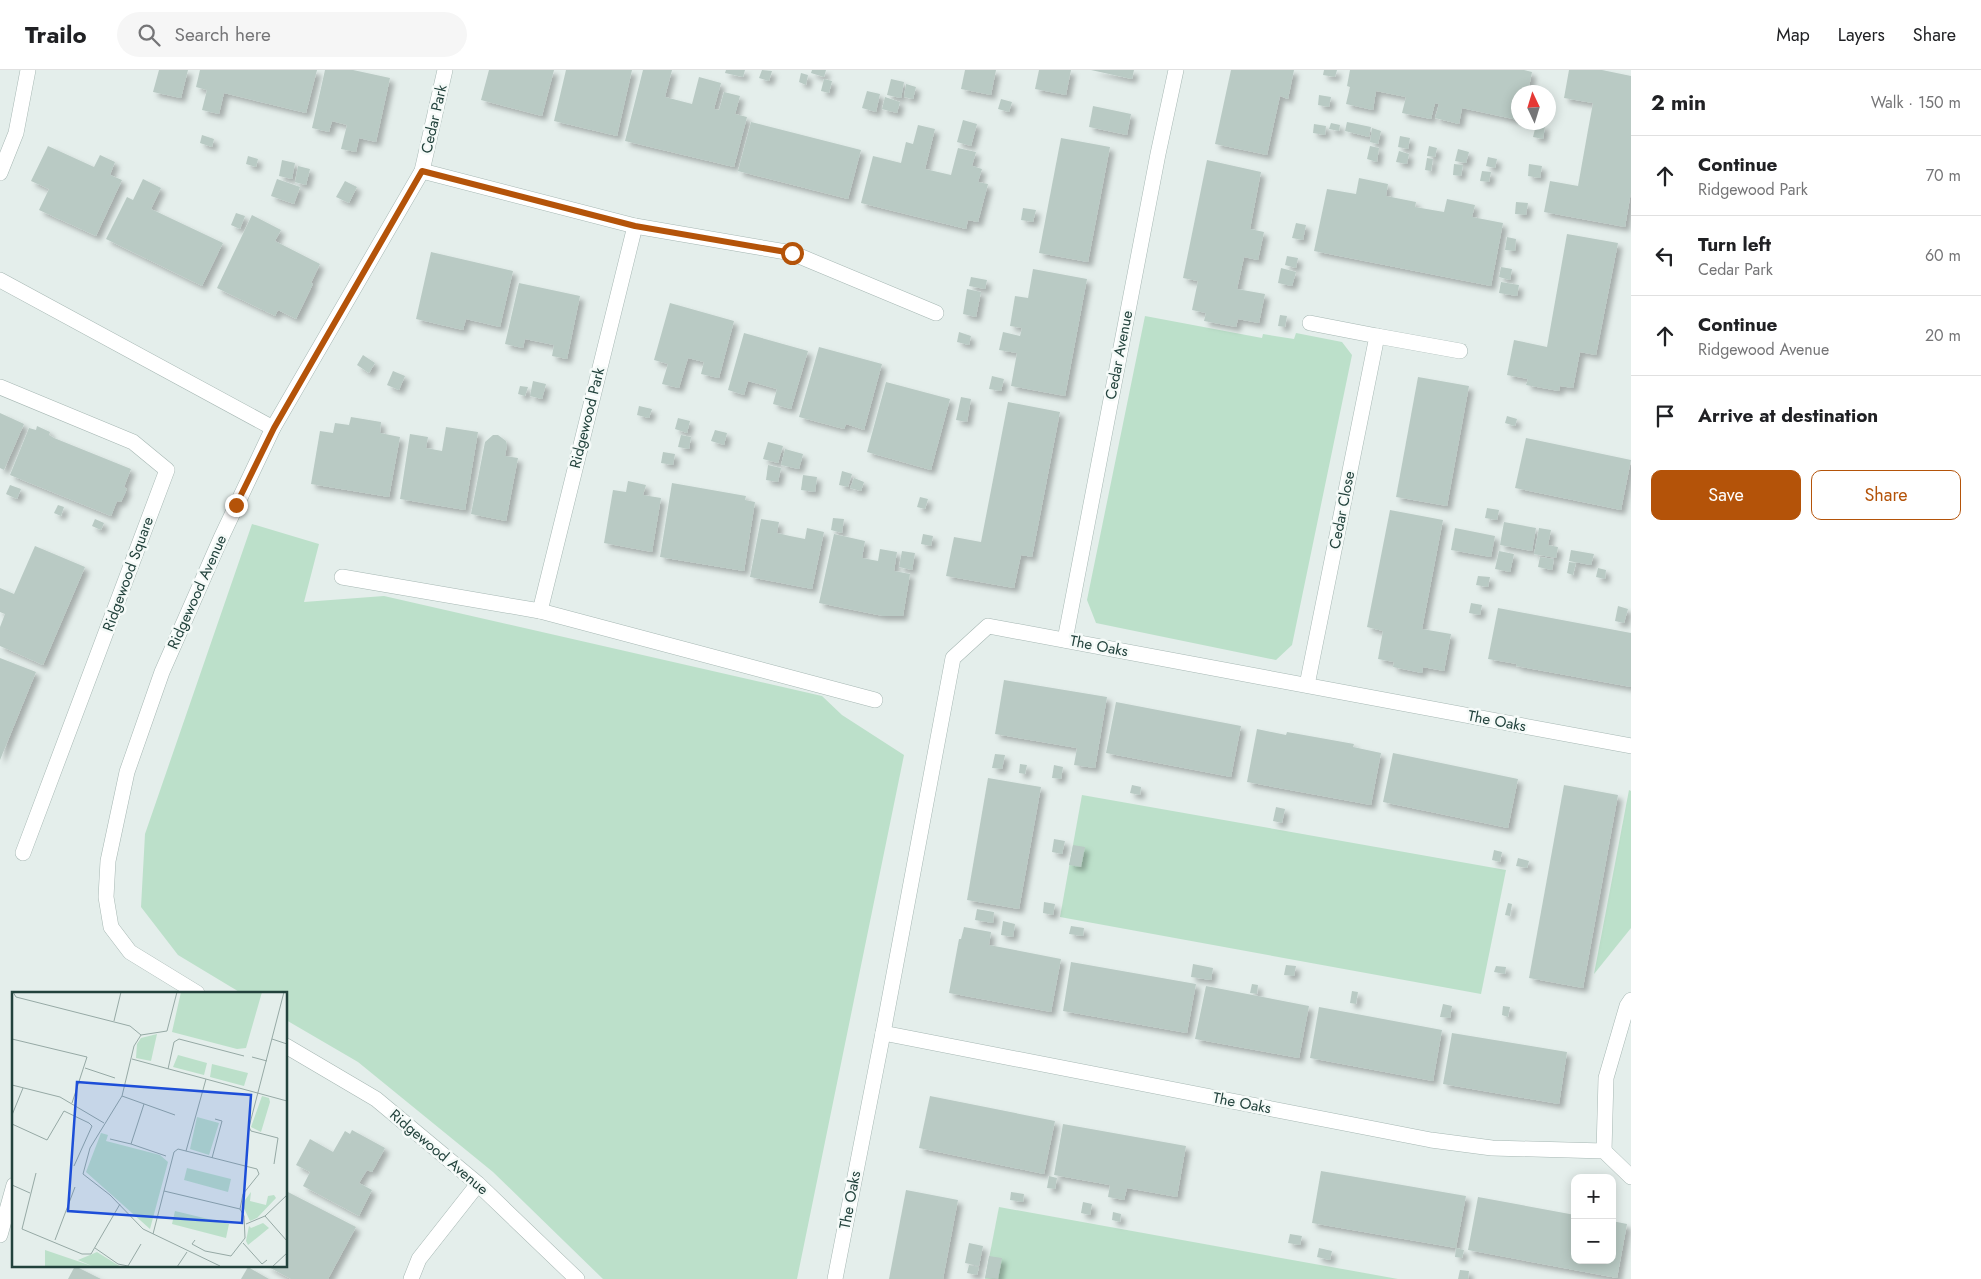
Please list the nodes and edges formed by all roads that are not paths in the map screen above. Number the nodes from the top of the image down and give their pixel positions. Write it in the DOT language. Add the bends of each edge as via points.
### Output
graph roads {
  1 [pos="28,70"];
  2 [pos="445,70"];
  3 [pos="1176,70"];
  4 [pos="422,171"];
  5 [pos="0,173"];
  6 [pos="635,226"];
  7 [pos="0,280"];
  8 [pos="936,313"];
  9 [pos="1310,324"];
  10 [pos="1377,336"];
  11 [pos="1460,351"];
  12 [pos="0,387"];
  13 [pos="274,428"];
  14 [pos="342,577"];
  15 [pos="540,611"];
  16 [pos="1065,640"];
  17 [pos="1307,685"];
  18 [pos="874,700"];
  19 [pos="1631,746"];
  20 [pos="23,853"];
  21 [pos="195,992"];
  22 [pos="1631,1000"];
  23 [pos="883,1033"];
  24 [pos="288,1047"];
  25 [pos="1604,1151"];
  26 [pos="1631,1177"];
  27 [pos="478,1184"];
  28 [pos="12,1192"];
  29 [pos="0,1235"];
  30 [pos="411,1279"];
  31 [pos="577,1279"];
  32 [pos="835,1279"];
  1 -- 5 [label="street" via="16,133"];
  2 -- 4 [label="street, Cedar Park"];
  3 -- 16 [label="street, Cedar Avenue"];
  4 -- 6 [label="street"];
  4 -- 13 [label="street, Cedar Park"];
  6 -- 8 [label="street" via="792,253"];
  6 -- 15 [label="street, Ridgewood Park"];
  7 -- 13 [label="street"];
  9 -- 10 [label="street"];
  10 -- 11 [label="street"];
  10 -- 17 [label="street, Cedar Close"];
  12 -- 20 [label="street, Ridgewood Square" via="133,442 167,470"];
  13 -- 21 [label="street, Ridgewood Avenue" via="162,672 127,772 108,861 106,897 111,926 130,952"];
  14 -- 15 [label="street"];
  15 -- 18 [label="street"];
  16 -- 17 [label="street, The Oaks"];
  16 -- 23 [label="street, The Oaks" via="988,626 953,658"];
  17 -- 19 [label="street, The Oaks"];
  22 -- 25 [label="street" via="1606,1078"];
  23 -- 25 [label="street, The Oaks" via="1430,1140 1492,1148"];
  23 -- 32 [label="street, The Oaks"];
  24 -- 27 [label="street, Ridgewood Avenue" via="376,1099"];
  25 -- 26 [label="street"];
  27 -- 30 [label="street" via="419,1259"];
  27 -- 31 [label="street, Ridgewood Avenue"];
  28 -- 29 [label="street"];
}
